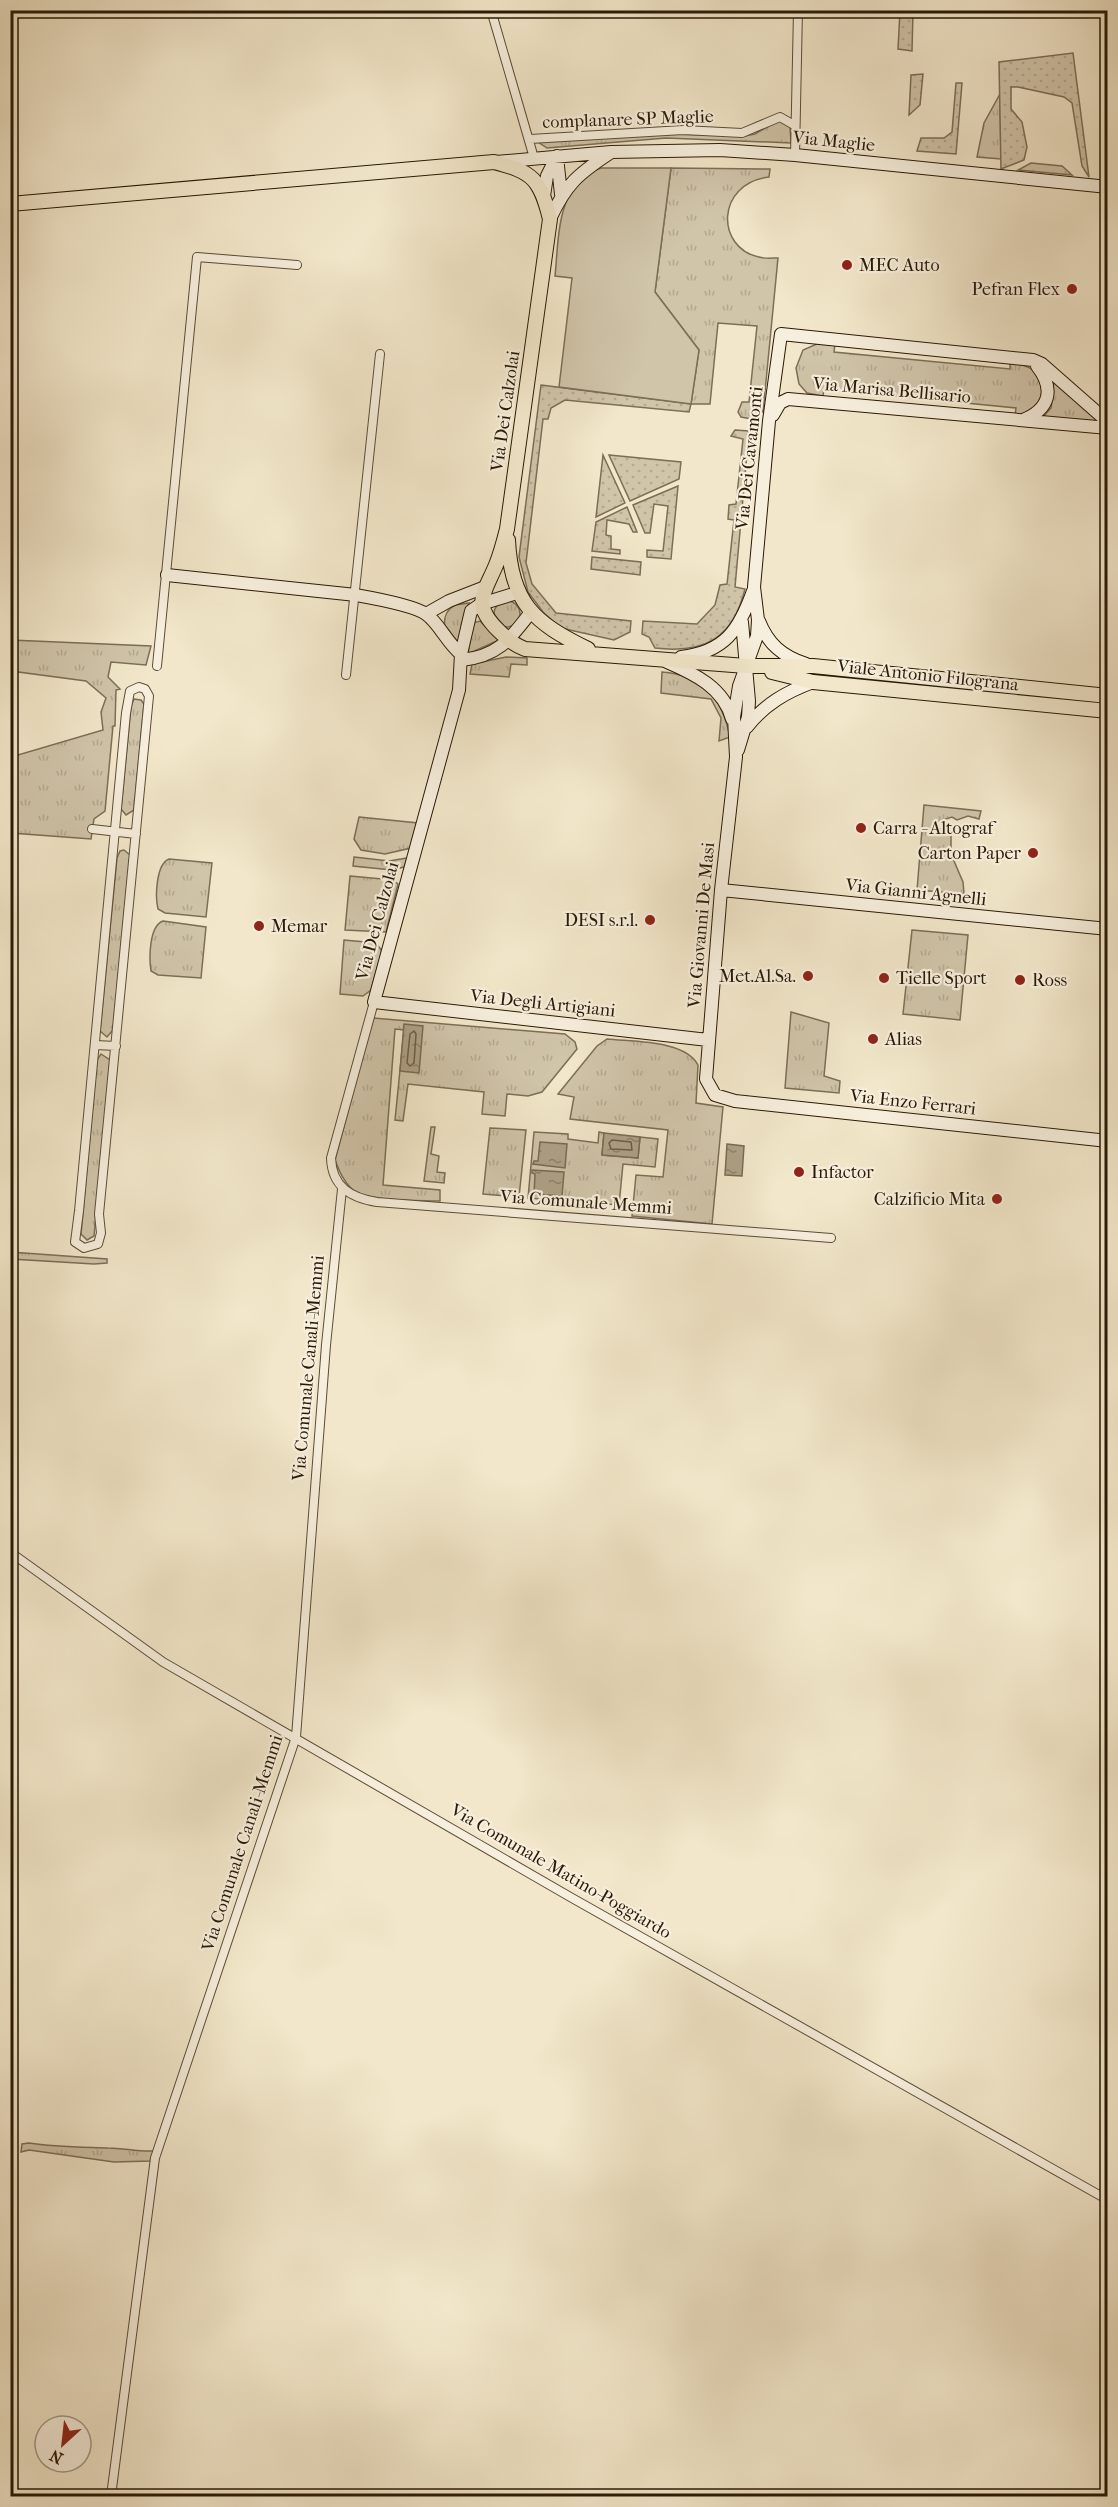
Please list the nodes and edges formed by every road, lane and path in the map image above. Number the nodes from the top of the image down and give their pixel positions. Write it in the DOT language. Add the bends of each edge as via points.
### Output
graph roads {
  1 [pos="491,10"];
  2 [pos="798,10"];
  3 [pos="794,125"];
  4 [pos="530,139"];
  5 [pos="611,152"];
  6 [pos="795,155"];
  7 [pos="556,156"];
  8 [pos="534,158"];
  9 [pos="494,162"];
  10 [pos="1107,187"];
  11 [pos="561,194"];
  12 [pos="544,196"];
  13 [pos="10,204"];
  14 [pos="550,219"];
  15 [pos="297,265"];
  16 [pos="380,354"];
  17 [pos="1033,360"];
  18 [pos="770,421"];
  19 [pos="1022,421"];
  20 [pos="1107,422"];
  21 [pos="1107,428"];
  22 [pos="507,529"];
  23 [pos="167,575"];
  24 [pos="485,587"];
  25 [pos="754,587"];
  26 [pos="517,593"];
  27 [pos="356,595"];
  28 [pos="481,604"];
  29 [pos="531,612"];
  30 [pos="426,614"];
  31 [pos="758,620"];
  32 [pos="742,622"];
  33 [pos="510,641"];
  34 [pos="594,653"];
  35 [pos="462,657"];
  36 [pos="662,659"];
  37 [pos="157,666"];
  38 [pos="746,666"];
  39 [pos="813,666"];
  40 [pos="346,675"];
  41 [pos="813,682"];
  42 [pos="1107,696"];
  43 [pos="1107,711"];
  44 [pos="739,730"];
  45 [pos="92,829"];
  46 [pos="115,831"];
  47 [pos="136,834"];
  48 [pos="721,890"];
  49 [pos="1107,929"];
  50 [pos="374,1002"];
  51 [pos="708,1040"];
  52 [pos="95,1045"];
  53 [pos="116,1046"];
  54 [pos="715,1095"];
  55 [pos="1107,1141"];
  56 [pos="342,1189"];
  57 [pos="831,1238"];
  58 [pos="10,1552"];
  59 [pos="296,1737"];
  60 [pos="1107,2200"];
  61 [pos="111,2496"];
  1 -- 4 [label="street"];
  2 -- 3 [label="street"];
  3 -- 4 [label="street, complanare SP Maglie" via="780,117 742,133 683,130"];
  3 -- 6 [label="street"];
  4 -- 8 [label="street"];
  5 -- 6 [label="street, Via Maglie" via="720,150"];
  5 -- 7 [label="street, Via Maglie"];
  5 -- 11 [label="street" via="576,175"];
  6 -- 10 [label="street, Via Maglie"];
  7 -- 8 [label="street, Via Maglie"];
  7 -- 11 [label="street"];
  7 -- 12 [label="street"];
  8 -- 9 [label="street, Via Maglie"];
  9 -- 12 [label="main road" via="520,168 537,181"];
  9 -- 13 [label="main road"];
  11 -- 14 [label="street"];
  12 -- 14 [label="main road"];
  14 -- 22 [label="main road, Via Dei Calzolai"];
  15 -- 23 [label="street" via="197,257"];
  16 -- 27 [label="street"];
  17 -- 18 [label="street, Via Dei Cavamonti" via="781,334"];
  17 -- 19 [label="street" via="1046,378 1048,392 1045,405"];
  17 -- 20 [label="street"];
  18 -- 19 [label="street, Via Marisa Bellisario" via="780,403 788,399"];
  18 -- 25 [label="street, Via Dei Cavamonti"];
  19 -- 21 [label="street, Via Marisa Bellisario"];
  22 -- 24 [label="main road, Via Dei Calzolai"];
  22 -- 26 [label="main road"];
  23 -- 27 [label="street"];
  23 -- 37 [label="street"];
  24 -- 28 [label="main road, Via Dei Calzolai"];
  24 -- 30 [label="street"];
  25 -- 31 [label="street"];
  25 -- 32 [label="street"];
  26 -- 28 [label="street"];
  26 -- 29 [label="main road"];
  27 -- 30 [label="street"];
  27 -- 40 [label="street"];
  28 -- 33 [label="main road" via="491,623"];
  28 -- 35 [label="street, Via Dei Calzolai" via="471,611"];
  29 -- 33 [label="street"];
  29 -- 34 [label="main road" via="558,634"];
  30 -- 35 [label="street"];
  31 -- 38 [label="street"];
  31 -- 39 [label="street" via="769,642 779,651"];
  32 -- 36 [label="street" via="733,635 701,655"];
  32 -- 38 [label="street"];
  33 -- 34 [label="main road, Viale Antonio Filograna" via="525,649"];
  33 -- 35 [label="street" via="499,650"];
  34 -- 36 [label="main road, Viale Antonio Filograna"];
  35 -- 50 [label="street, Via Dei Calzolai" via="454,711"];
  36 -- 38 [label="main road, Viale Antonio Filograna"];
  36 -- 44 [label="street" via="710,684 725,702"];
  38 -- 39 [label="main road, Viale Antonio Filograna"];
  38 -- 41 [label="main road, Viale Antonio Filograna"];
  38 -- 44 [label="street" via="736,700"];
  39 -- 42 [label="main road, Viale Antonio Filograna"];
  41 -- 43 [label="main road, Viale Antonio Filograna"];
  41 -- 44 [label="street" via="784,694"];
  44 -- 48 [label="street, Via Giovanni De Masi"];
  45 -- 46 [label="street"];
  46 -- 47 [label="street"];
  46 -- 47 [label="street" via="129,695 139,687 149,696"];
  46 -- 52 [label="street"];
  47 -- 53 [label="street"];
  48 -- 49 [label="street, Via Gianni Agnelli"];
  48 -- 51 [label="street, Via Giovanni De Masi"];
  50 -- 51 [label="street, Via Degli Artigiani"];
  50 -- 56 [label="street, Via Dei Calzolai" via="333,1150 331,1165"];
  51 -- 54 [label="street, Via Giovanni De Masi" via="706,1079"];
  52 -- 53 [label="street"];
  52 -- 53 [label="street" via="74,1238 84,1248 94,1247 101,1233 99,1214"];
  54 -- 55 [label="street, Via Enzo Ferrari" via="735,1101"];
  56 -- 57 [label="street, Via Comunale Memmi" via="354,1197 377,1202"];
  56 -- 59 [label="street, Via Comunale Canali-Memmi"];
  58 -- 59 [label="street, Via Comunale Matino-Poggiardo" via="163,1662"];
  59 -- 60 [label="street, Via Comunale Matino-Poggiardo" via="582,1904"];
  59 -- 61 [label="street, Via Comunale Canali-Memmi" via="155,2158"];
}
